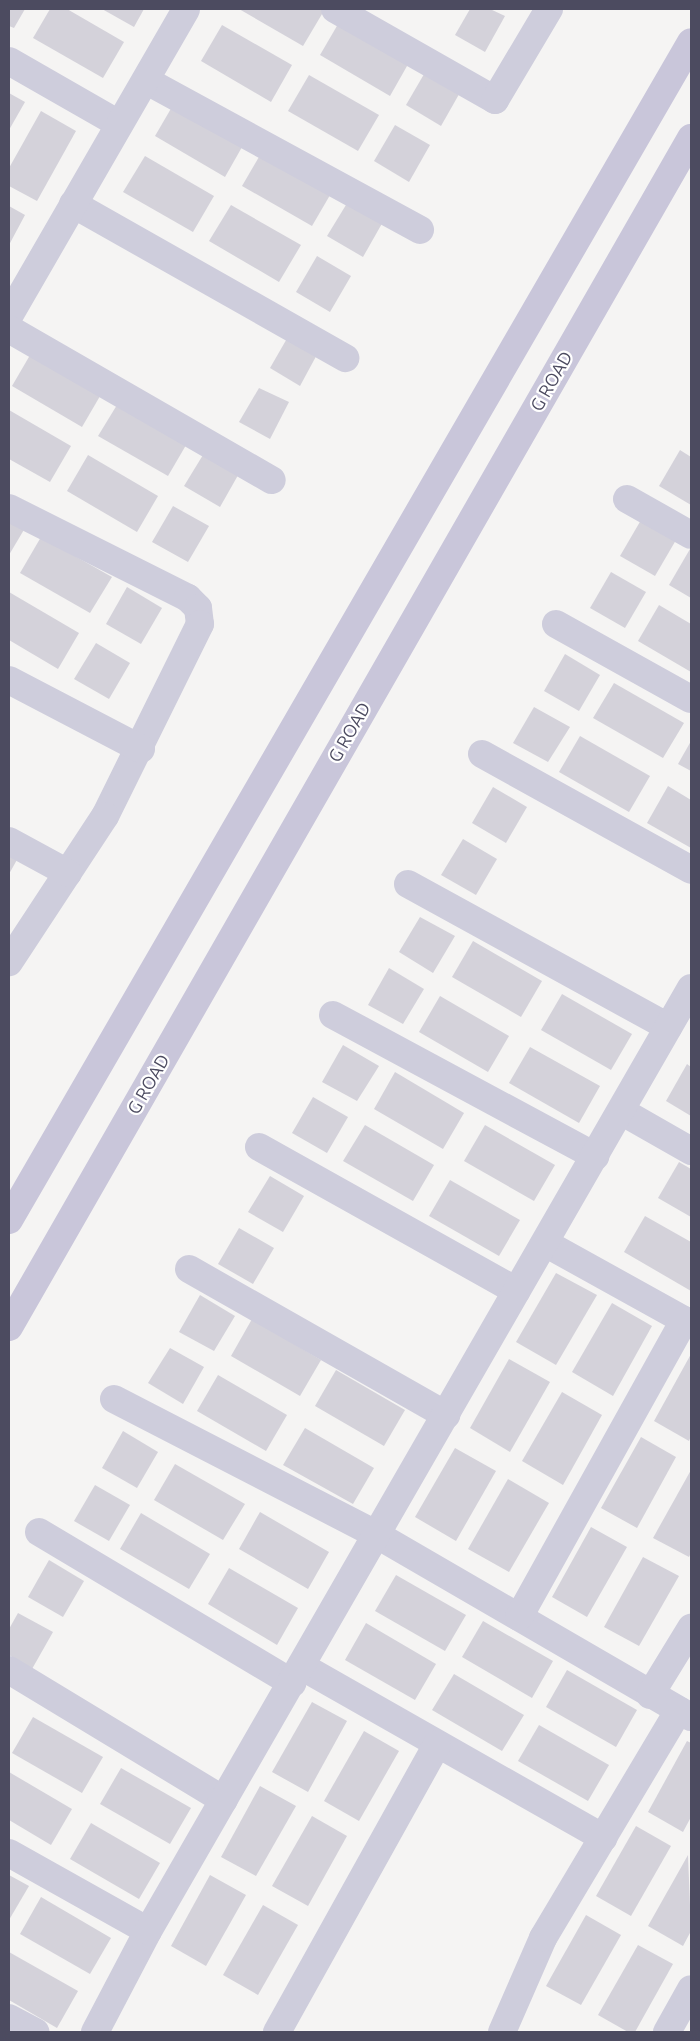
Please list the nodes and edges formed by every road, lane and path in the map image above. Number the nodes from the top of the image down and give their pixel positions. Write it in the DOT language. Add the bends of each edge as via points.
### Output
graph roads {
  1 [pos="186,9"];
  2 [pos="335,9"];
  3 [pos="549,9"];
  4 [pos="691,42"];
  5 [pos="9,61"];
  6 [pos="147,81"];
  7 [pos="119,124"];
  8 [pos="691,138"];
  9 [pos="74,204"];
  10 [pos="420,230"];
  11 [pos="9,316"];
  12 [pos="9,329"];
  13 [pos="344,358"];
  14 [pos="272,480"];
  15 [pos="627,499"];
  16 [pos="9,508"];
  17 [pos="691,534"];
  18 [pos="556,624"];
  19 [pos="9,680"];
  20 [pos="691,698"];
  21 [pos="140,749"];
  22 [pos="482,754"];
  23 [pos="9,841"];
  24 [pos="691,870"];
  25 [pos="68,873"];
  26 [pos="408,884"];
  27 [pos="9,962"];
  28 [pos="691,988"];
  29 [pos="333,1015"];
  30 [pos="668,1028"];
  31 [pos="621,1111"];
  32 [pos="259,1147"];
  33 [pos="691,1151"];
  34 [pos="594,1156"];
  35 [pos="9,1220"];
  36 [pos="545,1243"];
  37 [pos="189,1269"];
  38 [pos="517,1290"];
  39 [pos="688,1322"];
  40 [pos="9,1327"];
  41 [pos="114,1399"];
  42 [pos="446,1415"];
  43 [pos="39,1532"];
  44 [pos="377,1535"];
  45 [pos="519,1617"];
  46 [pos="691,1628"];
  47 [pos="9,1670"];
  48 [pos="296,1674"];
  49 [pos="650,1695"];
  50 [pos="685,1713"];
  51 [pos="437,1744"];
  52 [pos="224,1800"];
  53 [pos="604,1838"];
  54 [pos="9,1853"];
  55 [pos="148,1931"];
  56 [pos="691,1990"];
  57 [pos="9,2018"];
  58 [pos="36,2032"];
  59 [pos="95,2032"];
  60 [pos="277,2032"];
  61 [pos="502,2032"];
  62 [pos="667,2032"];
  1 -- 6 [label="street"];
  2 -- 3 [label="street" via="495,100"];
  4 -- 35 [label="street"];
  5 -- 7 [label="street"];
  6 -- 7 [label="street"];
  6 -- 10 [label="street"];
  7 -- 9 [label="street"];
  8 -- 40 [label="street, G ROAD"];
  9 -- 11 [label="street"];
  9 -- 13 [label="street"];
  12 -- 14 [label="street"];
  15 -- 17 [label="street"];
  16 -- 21 [label="street" via="188,598 198,608 200,624"];
  18 -- 20 [label="street"];
  19 -- 21 [label="street"];
  21 -- 25 [label="street"];
  22 -- 24 [label="street"];
  23 -- 25 [label="street"];
  25 -- 27 [label="street"];
  26 -- 30 [label="street"];
  28 -- 30 [label="street"];
  29 -- 34 [label="street"];
  30 -- 31 [label="street"];
  31 -- 33 [label="street"];
  31 -- 34 [label="street"];
  32 -- 38 [label="street"];
  34 -- 36 [label="street"];
  36 -- 38 [label="street"];
  36 -- 39 [label="street"];
  37 -- 42 [label="street"];
  38 -- 42 [label="street"];
  39 -- 45 [label="street"];
  41 -- 44 [label="street"];
  42 -- 44 [label="street"];
  43 -- 48 [label="street"];
  44 -- 45 [label="street"];
  44 -- 48 [label="street"];
  45 -- 49 [label="street"];
  46 -- 49 [label="street"];
  47 -- 52 [label="street"];
  48 -- 51 [label="street"];
  48 -- 52 [label="street"];
  49 -- 50 [label="street"];
  50 -- 53 [label="street"];
  51 -- 53 [label="street"];
  51 -- 60 [label="street"];
  52 -- 55 [label="street"];
  53 -- 61 [label="street" via="543,1938"];
  54 -- 55 [label="street"];
  55 -- 59 [label="street"];
  56 -- 62 [label="street"];
  57 -- 58 [label="street"];
}
